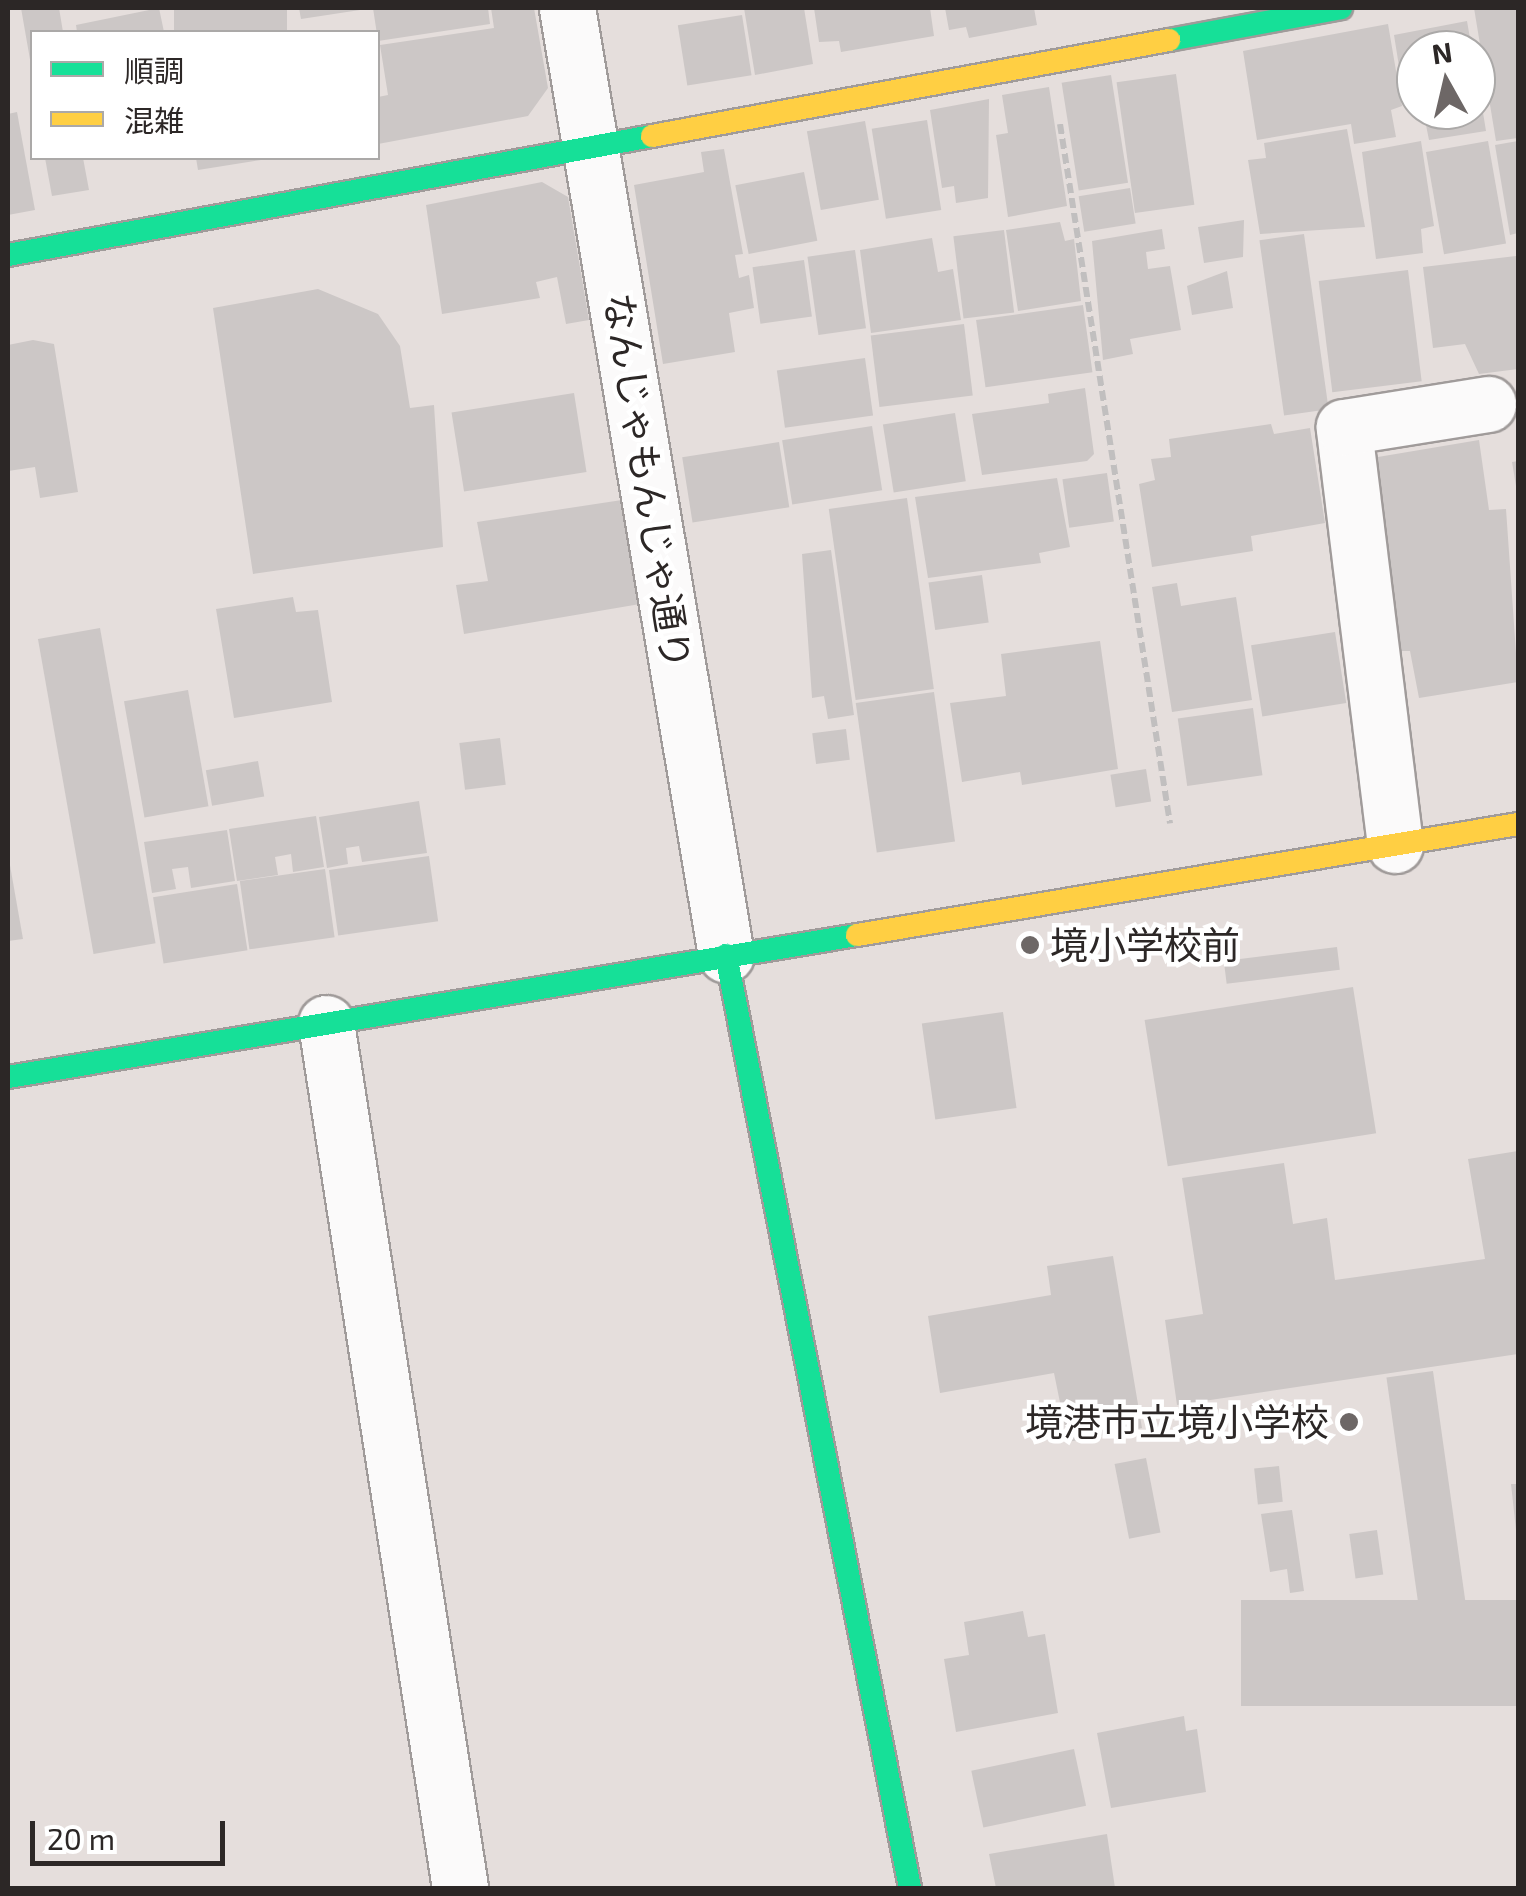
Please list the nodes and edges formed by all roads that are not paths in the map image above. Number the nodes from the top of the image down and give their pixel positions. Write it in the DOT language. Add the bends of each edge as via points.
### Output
graph roads {
  1 [pos="568,8"];
  2 [pos="1341,8"];
  3 [pos="593,148"];
  4 [pos="8,255"];
  5 [pos="1488,404"];
  6 [pos="1518,824"];
  7 [pos="1395,845"];
  8 [pos="726,955"];
  9 [pos="326,1023"];
  10 [pos="8,1077"];
  11 [pos="460,1888"];
  12 [pos="910,1888"];
  1 -- 3 [label="street, なんじゃもんじゃ通り"];
  2 -- 3 [label="street"];
  3 -- 4 [label="street"];
  3 -- 8 [label="street, なんじゃもんじゃ通り"];
  5 -- 7 [label="street" via="1344,426"];
  6 -- 7 [label="street"];
  7 -- 8 [label="street"];
  8 -- 9 [label="street"];
  8 -- 12 [label="street"];
  9 -- 10 [label="street"];
  9 -- 11 [label="street"];
}
